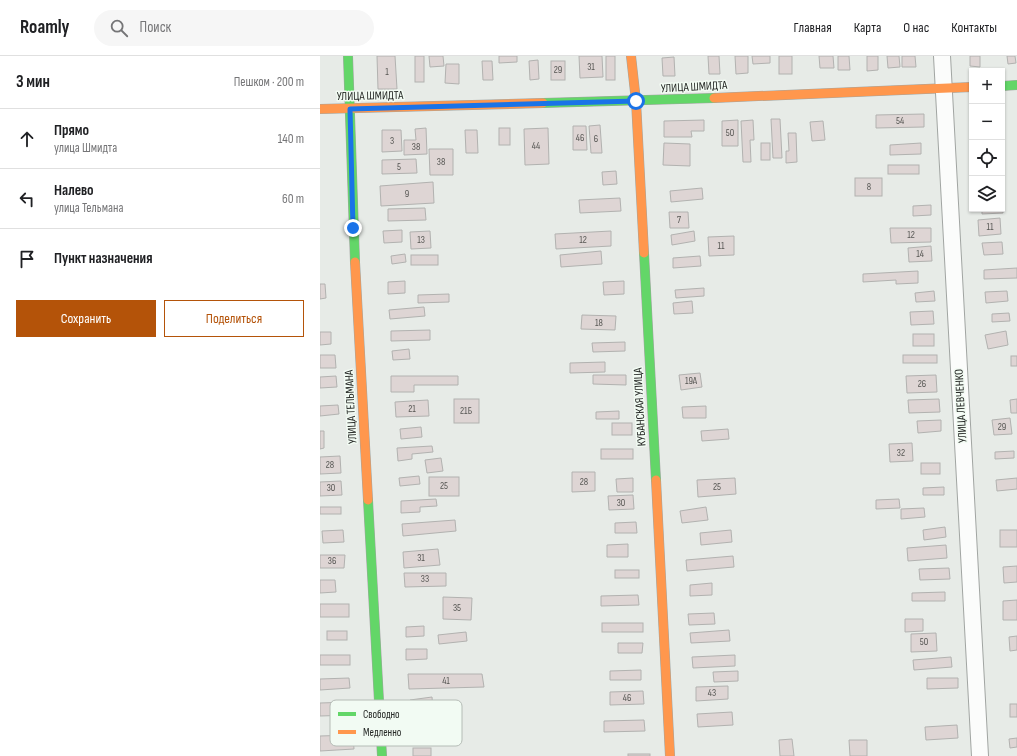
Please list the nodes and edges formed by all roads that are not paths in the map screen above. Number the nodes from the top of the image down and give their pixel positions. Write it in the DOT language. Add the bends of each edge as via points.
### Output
graph roads {
  1 [pos="348,56"];
  2 [pos="631,56"];
  3 [pos="942,56"];
  4 [pos="1017,85"];
  5 [pos="1005,86"];
  6 [pos="969,87"];
  7 [pos="944,88"];
  8 [pos="636,101"];
  9 [pos="320,109"];
  10 [pos="350,109"];
  11 [pos="379,700"];
  12 [pos="381,746"];
  13 [pos="382,756"];
  14 [pos="670,756"];
  15 [pos="980,756"];
  1 -- 10 [label="street, УЛИЦА ТЕЛЬМАНА"];
  2 -- 8 [label="street, КУБАНСКАЯ УЛИЦА"];
  3 -- 7 [label="street, УЛИЦА ЛЕВЧЕНКО"];
  4 -- 5 [label="street"];
  6 -- 7 [label="street, УЛИЦА ШМИДТА"];
  7 -- 8 [label="street, УЛИЦА ШМИДТА"];
  7 -- 15 [label="street, УЛИЦА ЛЕВЧЕНКО"];
  8 -- 10 [label="street, УЛИЦА ШМИДТА"];
  8 -- 14 [label="street, КУБАНСКАЯ УЛИЦА"];
  9 -- 10 [label="street, УЛИЦА ШМИДТА"];
  10 -- 11 [label="street, УЛИЦА ТЕЛЬМАНА" via="353,228"];
  12 -- 13 [label="street, УЛИЦА ТЕЛЬМАНА"];
}
